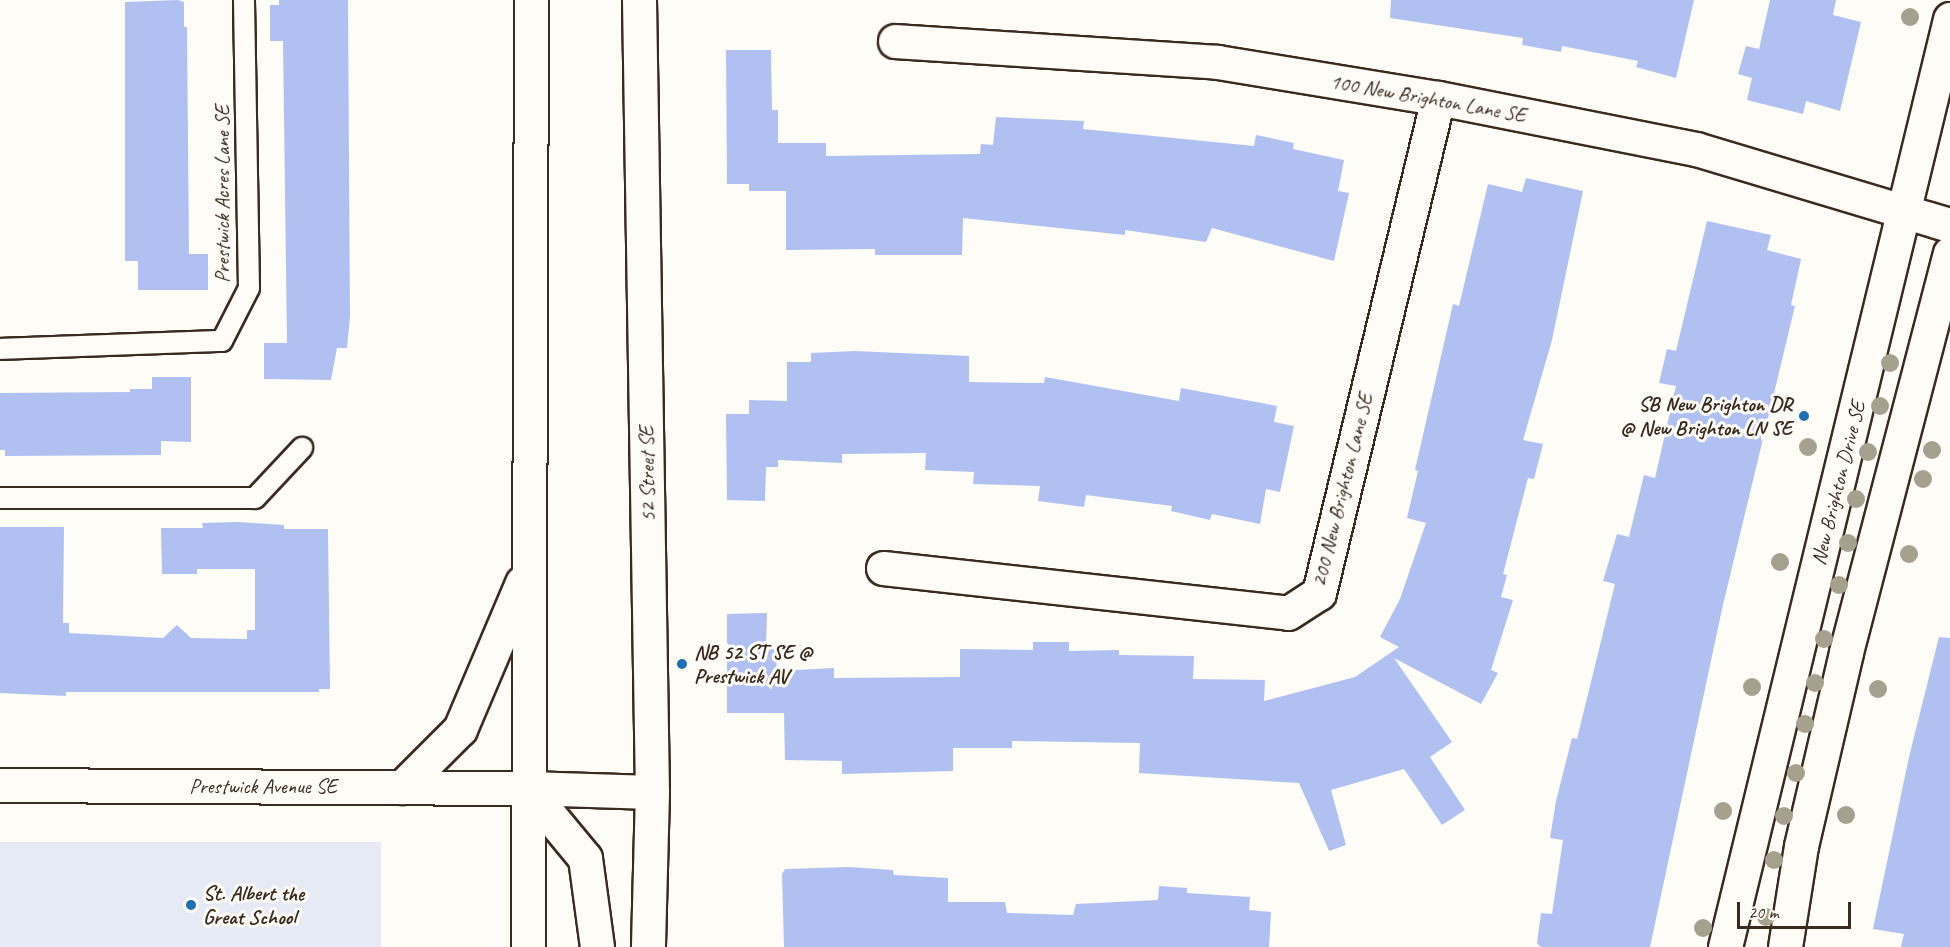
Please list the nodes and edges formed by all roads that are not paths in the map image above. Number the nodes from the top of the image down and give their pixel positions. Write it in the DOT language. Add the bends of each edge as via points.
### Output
graph roads {
  1 [pos="244,0"];
  2 [pos="531,0"];
  3 [pos="639,0"];
  4 [pos="1950,19"];
  5 [pos="895,41"];
  6 [pos="1438,98"];
  7 [pos="1904,212"];
  8 [pos="1950,225"];
  9 [pos="1950,253"];
  10 [pos="0,350"];
  11 [pos="302,448"];
  12 [pos="0,498"];
  13 [pos="529,564"];
  14 [pos="884,568"];
  15 [pos="0,785"];
  16 [pos="402,787"];
  17 [pos="527,788"];
  18 [pos="652,792"];
  19 [pos="528,947"];
  20 [pos="597,947"];
  21 [pos="648,947"];
  22 [pos="1725,947"];
  23 [pos="1785,947"];
  1 -- 10 [label="lane, Prestwick Acres Lane SE" via="249,288 222,341"];
  2 -- 13 [label="street"];
  3 -- 18 [label="street, 52 Street SE"];
  4 -- 7 [label="street, New Brighton Drive SE"];
  5 -- 6 [label="street, 100 New Brighton Lane SE" via="1217,62"];
  6 -- 7 [label="street, 100 New Brighton Lane SE" via="1696,149"];
  6 -- 14 [label="street, 200 New Brighton Lane SE" via="1319,593 1288,613"];
  7 -- 8 [label="street, 100 New Brighton Lane SE"];
  7 -- 22 [label="street, New Brighton Drive SE"];
  9 -- 23 [label="street" via="1846,652 1801,846"];
  11 -- 12 [label="lane" via="255,498"];
  13 -- 16 [label="street" via="460,729"];
  13 -- 17 [label="street"];
  15 -- 16 [label="street, Prestwick Avenue SE"];
  16 -- 17 [label="street, Prestwick Avenue SE"];
  17 -- 18 [label="street, Prestwick Avenue SE"];
  17 -- 19 [label="street"];
  17 -- 20 [label="street" via="585,858"];
  18 -- 21 [label="street, 52 Street SE"];
}
